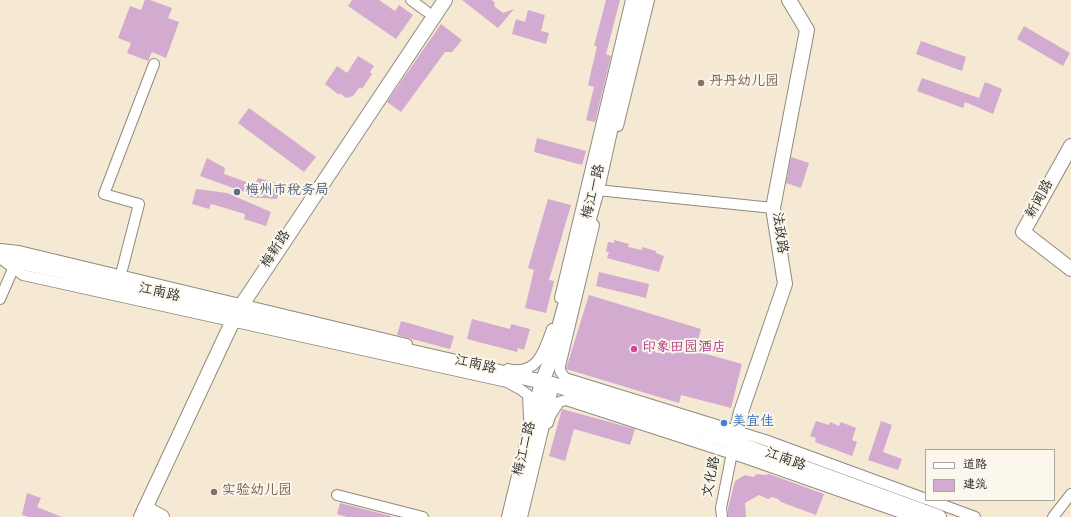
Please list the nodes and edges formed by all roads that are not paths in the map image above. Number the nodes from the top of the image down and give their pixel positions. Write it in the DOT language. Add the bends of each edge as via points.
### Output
graph roads {
  1 [pos="411,0"];
  2 [pos="445,0"];
  3 [pos="631,0"];
  4 [pos="639,0"];
  5 [pos="648,0"];
  6 [pos="789,0"];
  7 [pos="426,11"];
  8 [pos="154,64"];
  9 [pos="1071,146"];
  10 [pos="600,190"];
  11 [pos="773,208"];
  12 [pos="0,249"];
  13 [pos="0,254"];
  14 [pos="0,258"];
  15 [pos="16,261"];
  16 [pos="1071,269"];
  17 [pos="122,270"];
  18 [pos="0,299"];
  19 [pos="237,312"];
  20 [pos="547,383"];
  21 [pos="734,442"];
  22 [pos="1071,494"];
  23 [pos="337,495"];
  24 [pos="925,499"];
  25 [pos="932,501"];
  26 [pos="143,513"];
  27 [pos="162,517"];
  28 [pos="423,517"];
  29 [pos="505,517"];
  30 [pos="509,517"];
  31 [pos="520,517"];
  32 [pos="527,517"];
  33 [pos="722,517"];
  34 [pos="912,517"];
  35 [pos="939,517"];
  36 [pos="975,517"];
  37 [pos="1053,517"];
  1 -- 7 [label="street"];
  2 -- 19 [label="main road, 梅新路"];
  3 -- 12 [label="street" via="554,322 543,354 529,368 517,371 27,253"];
  4 -- 10 [label="main road, 梅江一路"];
  5 -- 10 [label="street"];
  6 -- 11 [label="main road, 法政路" via="807,30"];
  8 -- 17 [label="street" via="104,194 139,204"];
  9 -- 16 [label="main road, 新闻路" via="1023,232"];
  10 -- 11 [label="street"];
  10 -- 20 [label="main road, 梅江一路" via="548,367"];
  10 -- 21 [label="street" via="560,366 562,375"];
  11 -- 21 [label="main road, 法政路" via="785,284 741,412"];
  13 -- 15 [label="main road, 江南路"];
  14 -- 29 [label="street" via="23,275 506,382 520,389 528,395 530,414"];
  15 -- 18 [label="street"];
  15 -- 19 [label="main road, 江南路"];
  19 -- 20 [label="main road, 江南路"];
  19 -- 26 [label="main road, 梅新路"];
  20 -- 21 [label="main road, 江南路"];
  20 -- 30 [label="main road, 梅江二路"];
  20 -- 31 [label="main road, 梅江二路"];
  21 -- 24 [label="street"];
  21 -- 32 [label="street" via="566,400 559,402 550,416"];
  21 -- 33 [label="street, 文化路" via="721,508"];
  21 -- 34 [label="street"];
  21 -- 35 [label="main road, 江南路"];
  22 -- 37 [label="street"];
  23 -- 28 [label="street"];
  25 -- 36 [label="street"];
  26 -- 27 [label="main road"];
}
